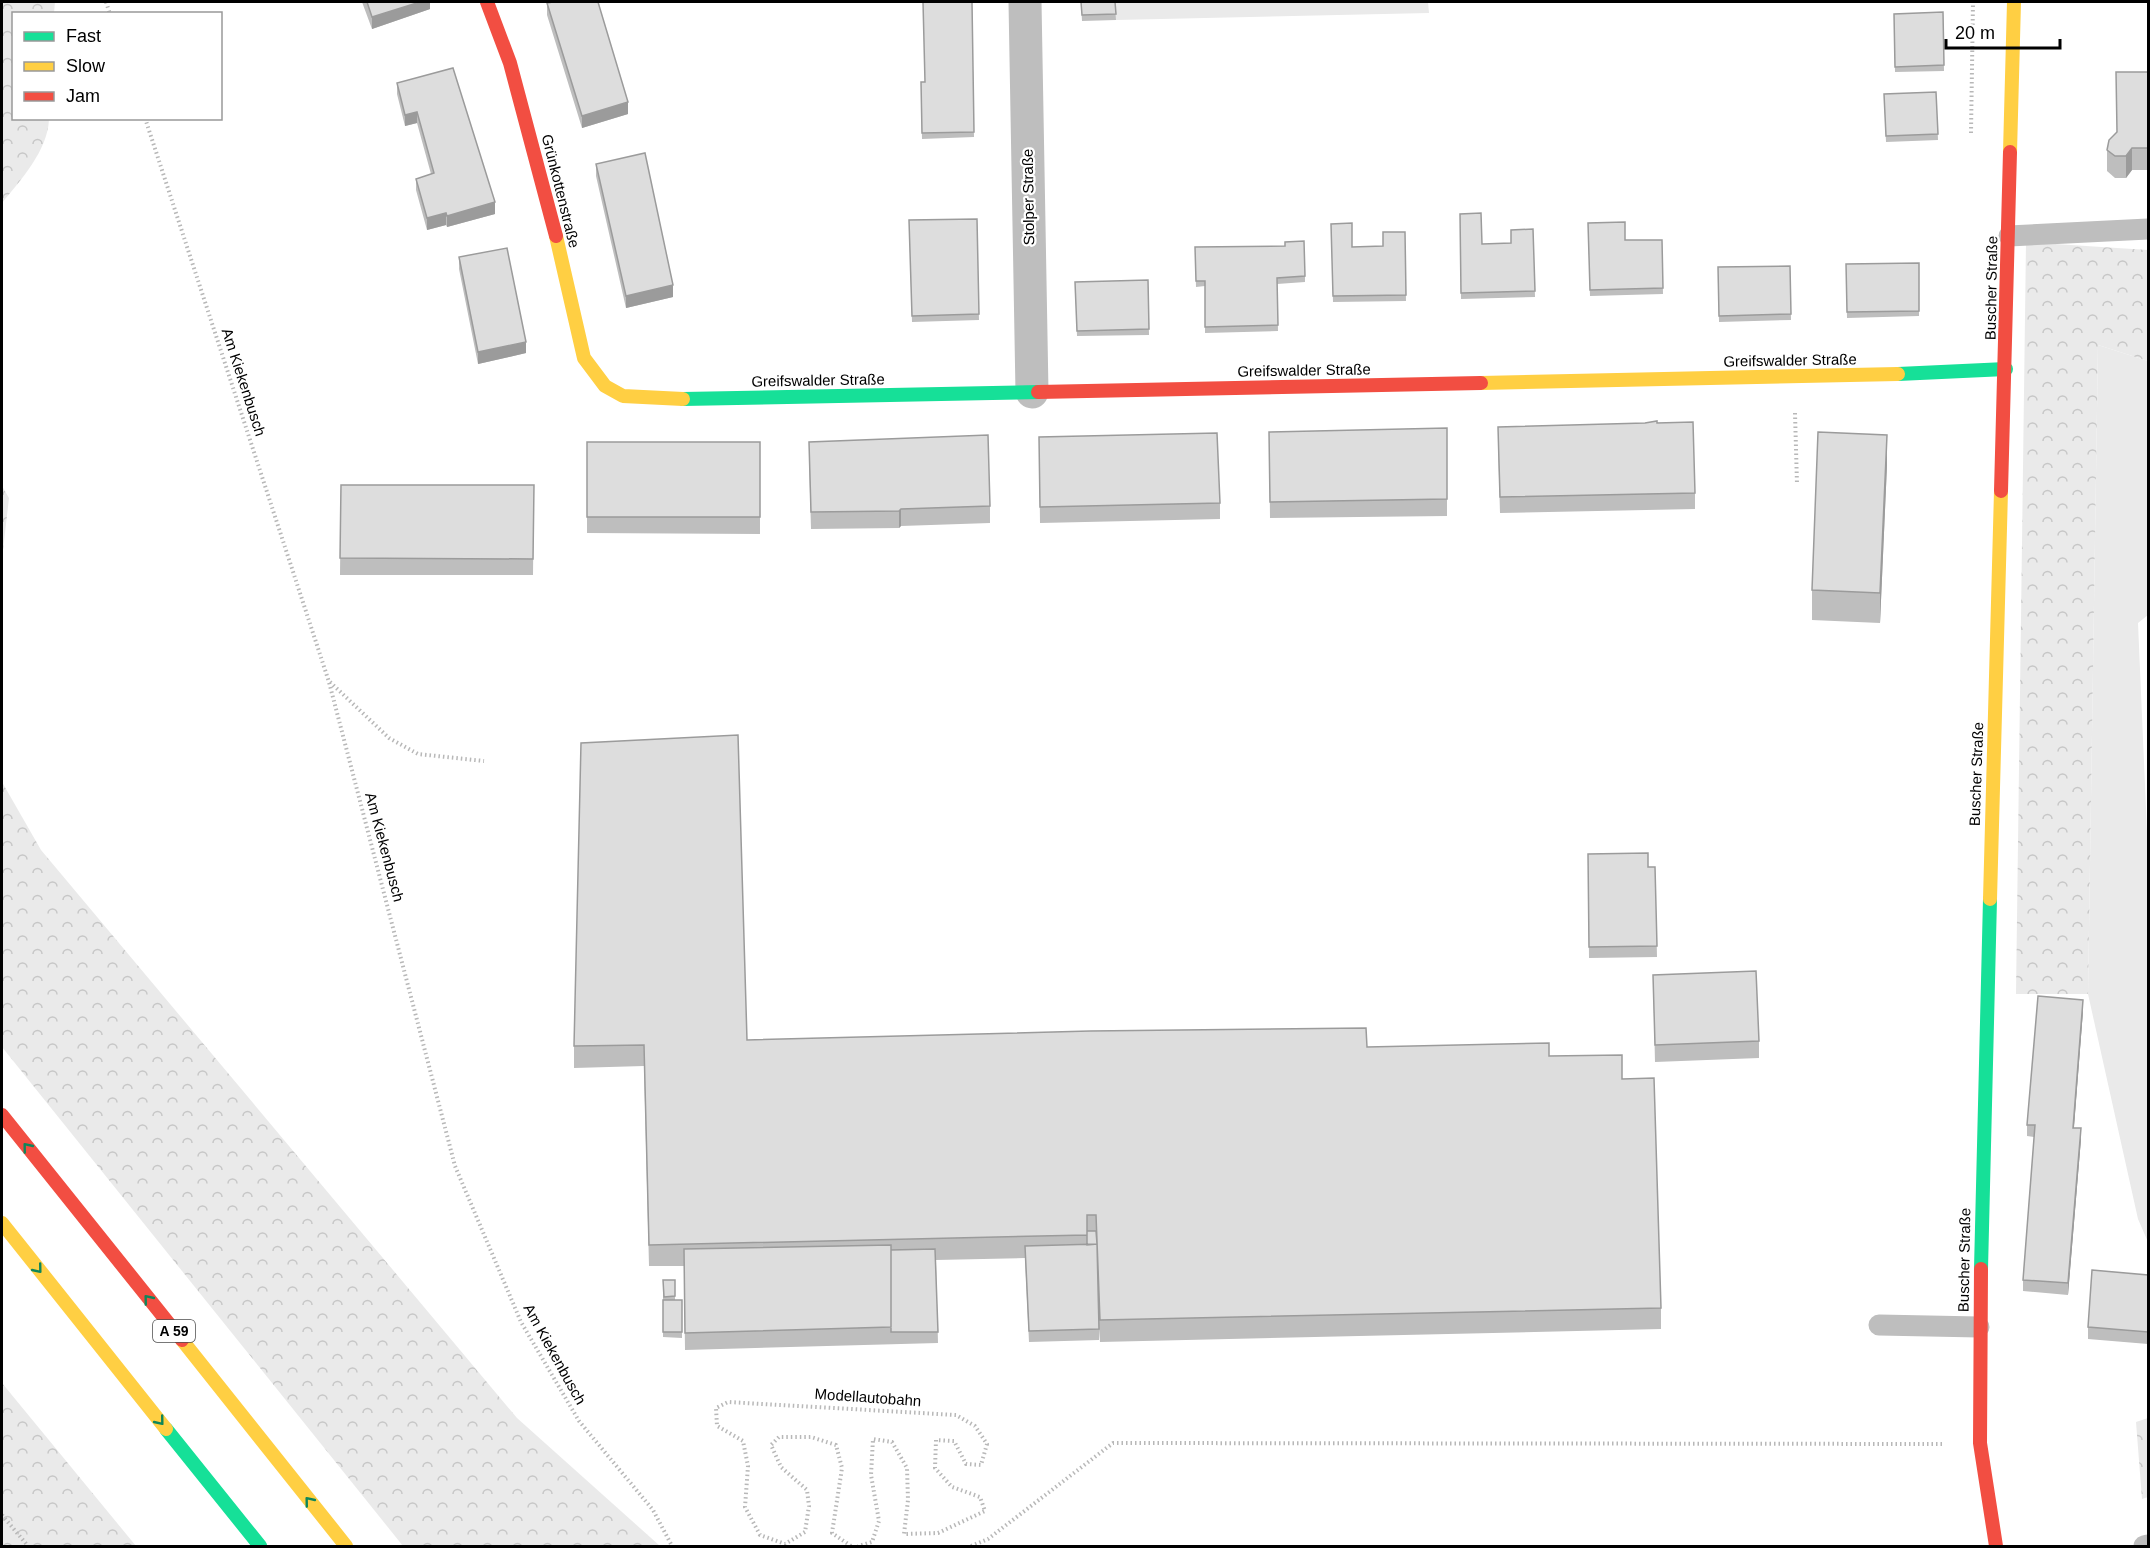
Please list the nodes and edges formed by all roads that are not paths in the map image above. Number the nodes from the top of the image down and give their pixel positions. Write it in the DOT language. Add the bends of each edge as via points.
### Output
graph roads {
  1 [pos="488,2"];
  2 [pos="1025,2"];
  3 [pos="2013,2"];
  4 [pos="2148,229"];
  5 [pos="2009,236"];
  6 [pos="2006,369"];
  7 [pos="605,386"];
  8 [pos="1032,392"];
  9 [pos="2,1115"];
  10 [pos="2,1223"];
  11 [pos="1879,1325"];
  12 [pos="1979,1327"];
  13 [pos="260,1546"];
  14 [pos="346,1546"];
  15 [pos="1996,1546"];
  1 -- 7 [label="main road, Grünkottenstraße" via="510,63 552,216 584,358"];
  2 -- 8 [label="street, Stolper Straße"];
  3 -- 5 [label="main road, Buscher Straße"];
  4 -- 5 [label="lane"];
  5 -- 6 [label="main road, Buscher Straße"];
  6 -- 8 [label="main road, Greifswalder Straße" via="1968,373"];
  6 -- 12 [label="main road, Buscher Straße" via="1989,861"];
  7 -- 8 [label="main road, Greifswalder Straße" via="623,396 657,400"];
  14 -- 9 [label="main road, A 59, one-way"];
  10 -- 13 [label="main road, one-way"];
  11 -- 12 [label="lane"];
  12 -- 15 [label="main road, Buscher Straße" via="1980,1443"];
}
